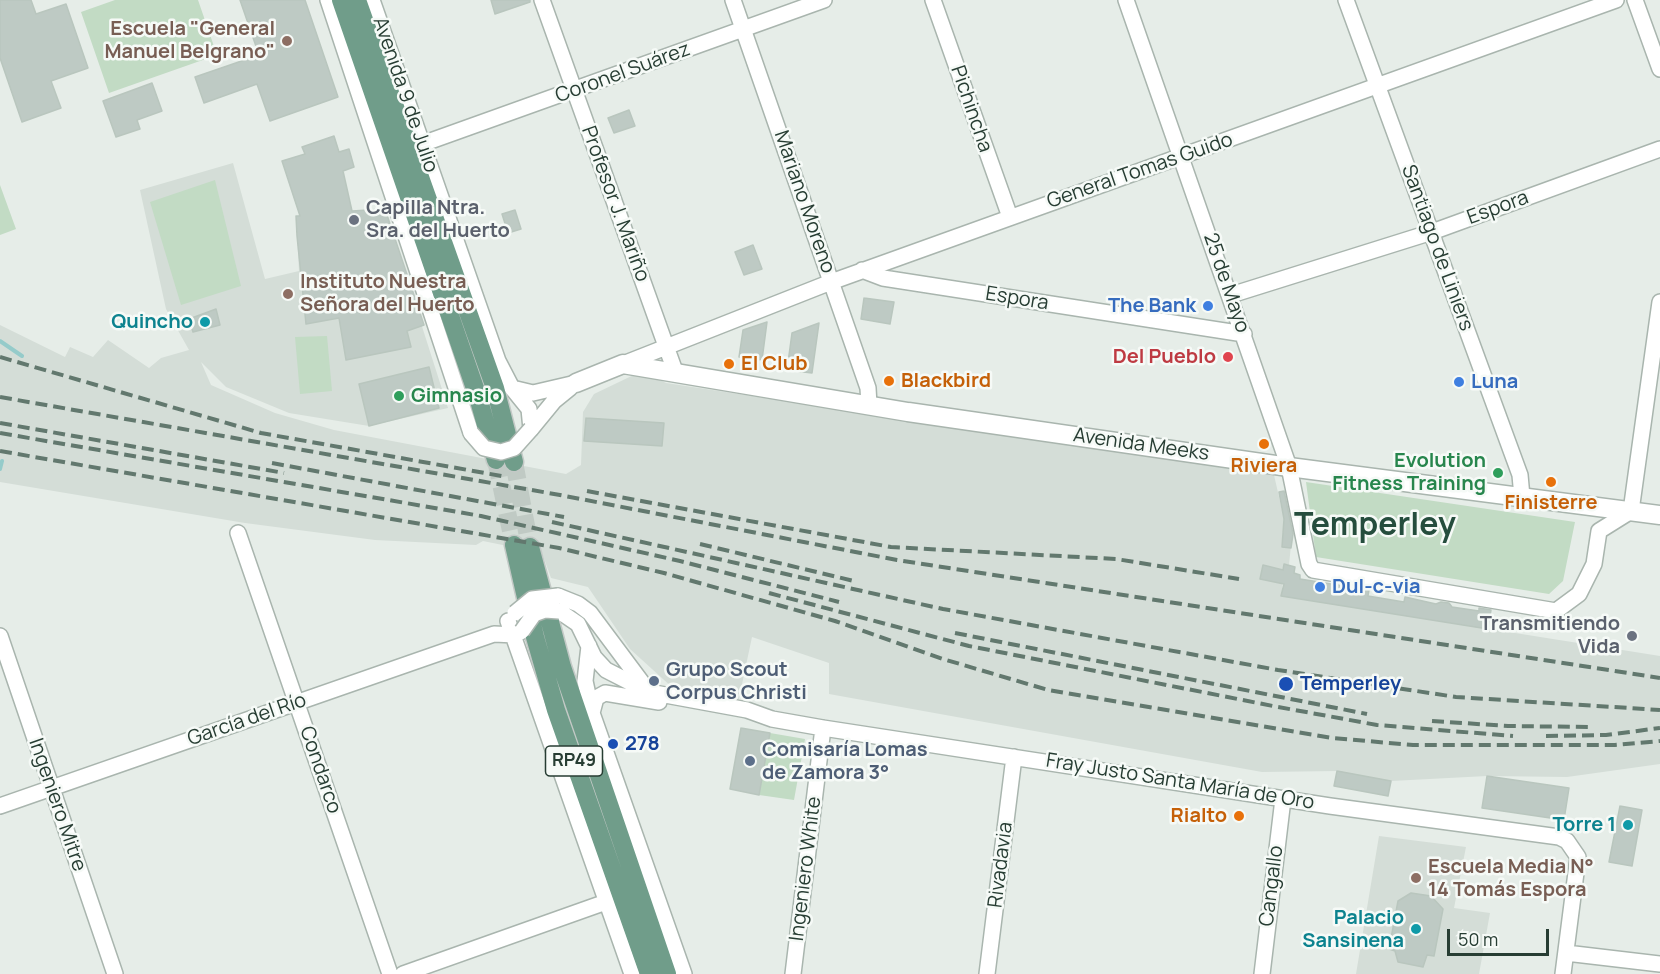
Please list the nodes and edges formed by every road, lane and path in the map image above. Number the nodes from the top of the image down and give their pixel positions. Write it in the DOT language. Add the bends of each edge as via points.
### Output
graph roads {
  1 [pos="328,0"];
  2 [pos="341,0"];
  3 [pos="357,0"];
  4 [pos="372,0"];
  5 [pos="542,0"];
  6 [pos="733,0"];
  7 [pos="824,0"];
  8 [pos="933,0"];
  9 [pos="1126,0"];
  10 [pos="1346,0"];
  11 [pos="1616,0"];
  12 [pos="1635,0"];
  13 [pos="743,29"];
  14 [pos="1660,69"];
  15 [pos="1377,87"];
  16 [pos="575,90"];
  17 [pos="422,144"];
  18 [pos="1660,149"];
  19 [pos="1181,158"];
  20 [pos="1010,217"];
  21 [pos="1431,232"];
  22 [pos="862,270"];
  23 [pos="831,282"];
  24 [pos="1231,295"];
  25 [pos="1660,308"];
  26 [pos="1244,334"];
  27 [pos="666,346"];
  28 [pos="623,364"];
  29 [pos="676,374"];
  30 [pos="576,383"];
  31 [pos="512,388"];
  32 [pos="868,405"];
  33 [pos="531,429"];
  34 [pos="496,460"];
  35 [pos="514,462"];
  36 [pos="1289,467"];
  37 [pos="1522,496"];
  38 [pos="1631,511"];
  39 [pos="1660,515"];
  40 [pos="238,533"];
  41 [pos="558,604"];
  42 [pos="512,617"];
  43 [pos="518,633"];
  44 [pos="494,634"];
  45 [pos="0,636"];
  46 [pos="589,646"];
  47 [pos="651,696"];
  48 [pos="297,703"];
  49 [pos="592,713"];
  50 [pos="823,728"];
  51 [pos="1014,757"];
  52 [pos="51,789"];
  53 [pos="1282,798"];
  54 [pos="0,806"];
  55 [pos="606,902"];
  56 [pos="1566,953"];
  57 [pos="1660,964"];
  58 [pos="115,974"];
  59 [pos="390,974"];
  60 [pos="403,974"];
  61 [pos="632,974"];
  62 [pos="649,974"];
  63 [pos="668,974"];
  64 [pos="684,974"];
  65 [pos="793,974"];
  66 [pos="987,974"];
  67 [pos="1262,974"];
  68 [pos="1563,974"];
  1 -- 33 [label="street, bridge" via="471,434 484,448 501,452 514,448"];
  2 -- 34 [label="main road" via="478,397"];
  3 -- 35 [label="main road" via="495,388"];
  4 -- 17 [label="street, Avenida 9 de Julio"];
  5 -- 16 [label="street, Profesor J. Mariño"];
  6 -- 13 [label="street, Mariano Moreno"];
  7 -- 13 [label="street, Coronel Suárez"];
  8 -- 20 [label="street, Pichincha"];
  9 -- 19 [label="street, 25 de Mayo"];
  10 -- 15 [label="street, Santiago de Liniers"];
  11 -- 15 [label="street, General Tomas Guido"];
  12 -- 14 [label="street"];
  13 -- 16 [label="street, Coronel Suárez"];
  13 -- 23 [label="street, Mariano Moreno"];
  15 -- 19 [label="street, General Tomas Guido"];
  15 -- 21 [label="street, Santiago de Liniers"];
  16 -- 17 [label="street, Coronel Suárez"];
  16 -- 27 [label="street, Profesor J. Mariño"];
  17 -- 31 [label="street, Avenida 9 de Julio" via="498,362"];
  18 -- 21 [label="street, Espora"];
  19 -- 20 [label="street, General Tomas Guido"];
  19 -- 24 [label="street, 25 de Mayo"];
  20 -- 22 [label="street, General Tomas Guido"];
  21 -- 24 [label="street, Espora"];
  21 -- 37 [label="street, Santiago de Liniers" via="1520,475"];
  22 -- 23 [label="street, General Tomas Guido"];
  22 -- 26 [label="street, Espora" via="882,279"];
  23 -- 27 [label="street, General Tomas Guido"];
  23 -- 32 [label="street, Mariano Moreno" via="868,388"];
  24 -- 26 [label="street, 25 de Mayo"];
  25 -- 38 [label="street"];
  26 -- 36 [label="street, 25 de Mayo"];
  27 -- 28 [label="street, General Tomas Guido"];
  27 -- 29 [label="street, Profesor J. Mariño"];
  28 -- 29 [label="street, Avenida Meeks"];
  28 -- 30 [label="street"];
  29 -- 32 [label="street, Avenida Meeks"];
  30 -- 31 [label="street" via="533,393"];
  30 -- 33 [label="street" via="554,401"];
  31 -- 33 [label="street, Avenida 9 de Julio" via="529,409"];
  32 -- 36 [label="street, Avenida Meeks"];
  36 -- 37 [label="street, Avenida Meeks"];
  36 -- 38 [label="street, 25 de Mayo" via="1313,570 1556,610 1579,594 1594,564 1599,531"];
  37 -- 38 [label="street, Avenida Meeks"];
  38 -- 39 [label="street, Avenida Meeks"];
  40 -- 48 [label="street, Condarco"];
  41 -- 42 [label="street, García del Río, bridge" via="532,599"];
  41 -- 43 [label="street, bridge" via="534,614"];
  41 -- 46 [label="street" via="574,620"];
  41 -- 47 [label="street" via="578,604 590,614"];
  42 -- 43 [label="street"];
  42 -- 44 [label="street, García del Río"];
  43 -- 44 [label="street, García del Río"];
  43 -- 55 [label="street"];
  44 -- 48 [label="street, García del Río"];
  45 -- 52 [label="street, Ingeniero Mitre"];
  46 -- 47 [label="street" via="611,675"];
  46 -- 49 [label="street" via="585,681"];
  47 -- 49 [label="street, Fray Justo Santa María de Oro" via="605,693 596,698"];
  47 -- 50 [label="street, Fray Justo Santa María de Oro" via="747,710"];
  48 -- 52 [label="street, García del Río"];
  48 -- 59 [label="street, Condarco"];
  49 -- 64 [label="street"];
  50 -- 51 [label="street, Fray Justo Santa María de Oro"];
  50 -- 65 [label="street, Ingeniero White"];
  51 -- 53 [label="street, Fray Justo Santa María de Oro"];
  51 -- 66 [label="street, Rivadavia"];
  52 -- 54 [label="street, García del Río"];
  52 -- 58 [label="street, Ingeniero Mitre"];
  53 -- 56 [label="street, Fray Justo Santa María de Oro" via="1567,841 1578,857"];
  53 -- 67 [label="street, Cangallo"];
  55 -- 60 [label="street"];
  55 -- 61 [label="street"];
  56 -- 57 [label="street"];
  56 -- 68 [label="street"];
  62 -- 63 [label="main road, RP49" via="556,710 535,637 522,546"];
}
